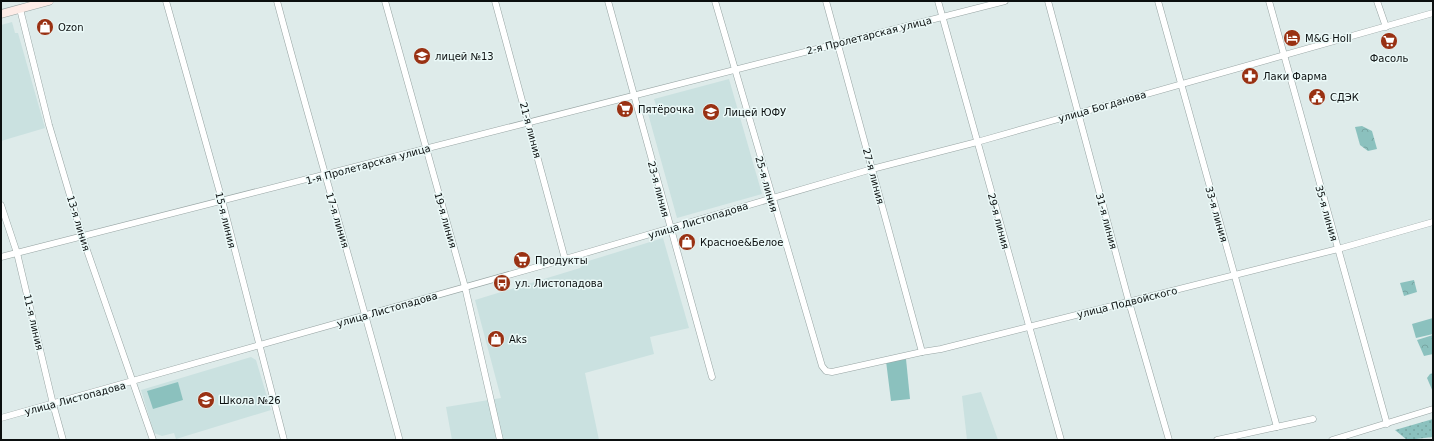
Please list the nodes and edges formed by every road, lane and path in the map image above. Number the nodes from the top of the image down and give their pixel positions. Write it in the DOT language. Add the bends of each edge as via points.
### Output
graph roads {
  1 [pos="48,1"];
  2 [pos="166,1"];
  3 [pos="277,1"];
  4 [pos="385,1"];
  5 [pos="495,1"];
  6 [pos="608,1"];
  7 [pos="715,1"];
  8 [pos="826,1"];
  9 [pos="938,1"];
  10 [pos="1005,1"];
  11 [pos="1048,1"];
  12 [pos="1158,1"];
  13 [pos="1269,1"];
  14 [pos="1377,1"];
  15 [pos="19,5"];
  16 [pos="1433,13"];
  17 [pos="1,14"];
  18 [pos="942,16"];
  19 [pos="1386,26"];
  20 [pos="838,42"];
  21 [pos="1283,55"];
  22 [pos="734,69"];
  23 [pos="1181,84"];
  24 [pos="634,96"];
  25 [pos="1078,112"];
  26 [pos="529,123"];
  27 [pos="977,142"];
  28 [pos="426,149"];
  29 [pos="872,169"];
  30 [pos="324,176"];
  31 [pos="771,198"];
  32 [pos="222,200"];
  33 [pos="1,205"];
  34 [pos="1433,222"];
  35 [pos="670,228"];
  36 [pos="82,236"];
  37 [pos="1338,249"];
  38 [pos="17,253"];
  39 [pos="1,257"];
  40 [pos="566,259"];
  41 [pos="1234,274"];
  42 [pos="465,287"];
  43 [pos="1129,302"];
  44 [pos="366,315"];
  45 [pos="1028,326"];
  46 [pos="260,346"];
  47 [pos="922,352"];
  48 [pos="822,366"];
  49 [pos="712,377"];
  50 [pos="133,382"];
  51 [pos="53,404"];
  52 [pos="1433,409"];
  53 [pos="1,418"];
  54 [pos="1313,419"];
  55 [pos="1387,424"];
  56 [pos="1276,427"];
  57 [pos="399,438"];
  58 [pos="63,440"];
  59 [pos="153,440"];
  60 [pos="284,440"];
  61 [pos="500,440"];
  62 [pos="1061,440"];
  63 [pos="1170,440"];
  64 [pos="1217,440"];
  65 [pos="1332,440"];
  1 -- 15 [label="main road"];
  2 -- 32 [label="street, 15-я линия"];
  3 -- 30 [label="street, 17-я линия"];
  4 -- 28 [label="street, 19-я линия"];
  5 -- 26 [label="street, 21-я линия"];
  6 -- 24 [label="street, 23-я линия"];
  7 -- 22 [label="street, 25-я линия"];
  8 -- 20 [label="street, 27-я линия"];
  9 -- 18 [label="street, 29-я линия"];
  10 -- 18 [label="street, 2-я Пролетарская улица"];
  11 -- 25 [label="street, 31-я линия"];
  12 -- 23 [label="street, 33-я линия"];
  13 -- 21 [label="street, 35-я линия"];
  14 -- 19 [label="street"];
  15 -- 17 [label="main road"];
  15 -- 36 [label="street, 13-я линия" via="49,125"];
  16 -- 19 [label="street, улица Богданова"];
  18 -- 20 [label="street, 2-я Пролетарская улица"];
  18 -- 27 [label="street, 29-я линия"];
  19 -- 21 [label="street, улица Богданова"];
  20 -- 22 [label="street, 2-я Пролетарская улица"];
  20 -- 29 [label="street, 27-я линия"];
  21 -- 23 [label="street, улица Богданова"];
  21 -- 37 [label="street, 35-я линия"];
  22 -- 24 [label="street, 1-я Пролетарская улица"];
  22 -- 31 [label="street, 25-я линия"];
  23 -- 25 [label="street, улица Богданова"];
  23 -- 41 [label="street, 33-я линия"];
  24 -- 26 [label="street, 1-я Пролетарская улица"];
  24 -- 35 [label="street, 23-я линия"];
  25 -- 27 [label="street, улица Богданова"];
  25 -- 43 [label="street, 31-я линия"];
  26 -- 28 [label="street, 1-я Пролетарская улица"];
  26 -- 40 [label="street, 21-я линия"];
  27 -- 29 [label="street, улица Богданова"];
  27 -- 45 [label="street, 29-я линия"];
  28 -- 30 [label="street, 1-я Пролетарская улица"];
  28 -- 42 [label="street, 19-я линия"];
  29 -- 31 [label="street, улица Богданова"];
  29 -- 47 [label="street, 27-я линия"];
  30 -- 32 [label="street, 1-я Пролетарская улица"];
  30 -- 44 [label="street, 17-я линия"];
  31 -- 35 [label="street, улица Листопадова"];
  31 -- 48 [label="street, 25-я линия"];
  32 -- 36 [label="street, 1-я Пролетарская улица"];
  32 -- 46 [label="street, 15-я линия"];
  33 -- 38 [label="street, 11-я линия"];
  34 -- 37 [label="street, улица Подвойского"];
  35 -- 40 [label="street, улица Листопадова"];
  35 -- 49 [label="street, 23-я линия"];
  36 -- 38 [label="street, 1-я Пролетарская улица"];
  36 -- 50 [label="street, 13-я линия"];
  37 -- 41 [label="street, улица Подвойского"];
  37 -- 55 [label="street, 35-я линия"];
  38 -- 39 [label="street, 1-я Пролетарская улица"];
  38 -- 51 [label="street, 11-я линия"];
  40 -- 42 [label="street, улица Листопадова"];
  41 -- 43 [label="street, улица Подвойского"];
  41 -- 56 [label="street, 33-я линия"];
  42 -- 44 [label="street, улица Листопадова"];
  42 -- 61 [label="street, 19-я линия"];
  43 -- 45 [label="street, улица Подвойского"];
  43 -- 63 [label="street, 31-я линия"];
  44 -- 46 [label="street, улица Листопадова"];
  44 -- 57 [label="street, 17-я линия"];
  45 -- 47 [label="street, улица Подвойского"];
  45 -- 62 [label="street, 29-я линия"];
  46 -- 50 [label="street, улица Листопадова"];
  46 -- 60 [label="street, 15-я линия"];
  47 -- 48 [label="street, улица Подвойского" via="832,372 826,371"];
  50 -- 51 [label="street, улица Листопадова"];
  50 -- 59 [label="street, 13-я линия"];
  51 -- 53 [label="street, улица Листопадова"];
  51 -- 58 [label="street, 11-я линия"];
  52 -- 55 [label="street"];
  54 -- 56 [label="street"];
  55 -- 65 [label="street"];
  56 -- 64 [label="street"];
}
